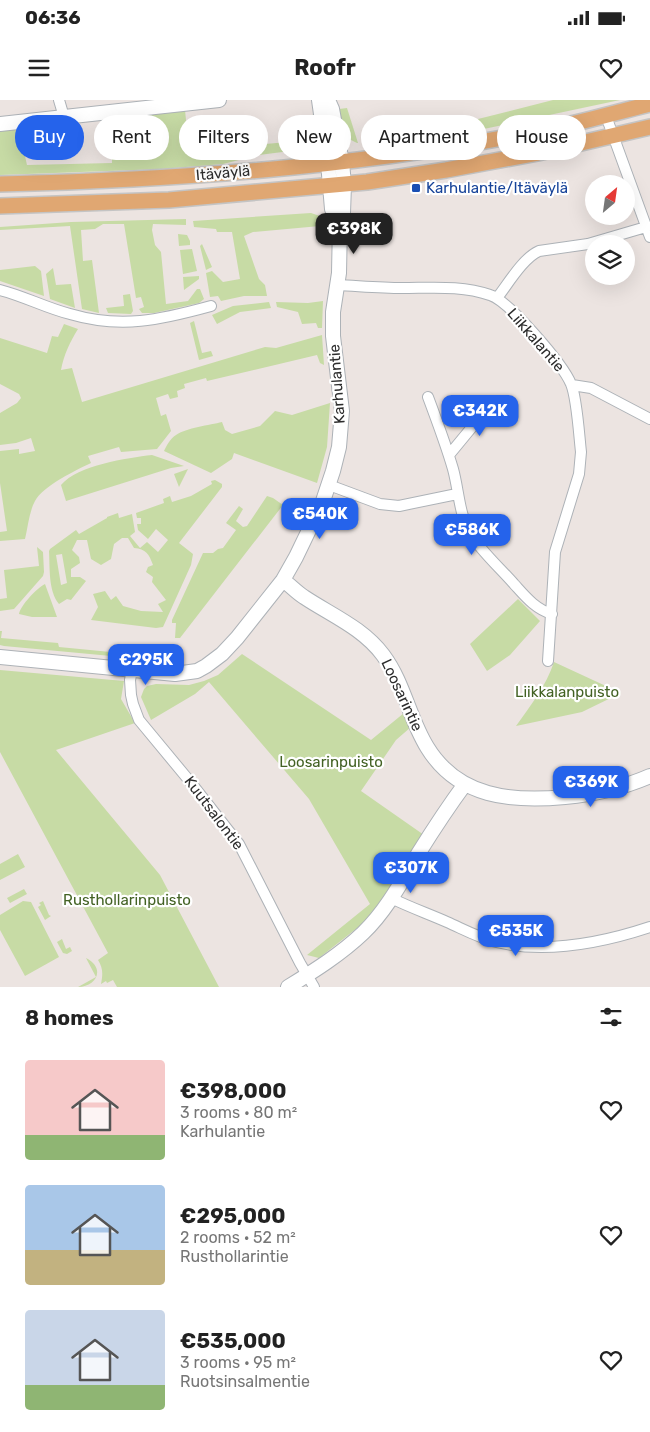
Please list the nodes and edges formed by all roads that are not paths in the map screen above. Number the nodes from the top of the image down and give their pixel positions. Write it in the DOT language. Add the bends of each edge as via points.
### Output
graph roads {
  1 [pos="59,100"];
  2 [pos="219,100"];
  3 [pos="319,100"];
  4 [pos="328,100"];
  5 [pos="650,104"];
  6 [pos="63,115"];
  7 [pos="82,115"];
  8 [pos="606,116"];
  9 [pos="15,122"];
  10 [pos="0,124"];
  11 [pos="650,126"];
  12 [pos="613,136"];
  13 [pos="335,163"];
  14 [pos="0,184"];
  15 [pos="337,185"];
  16 [pos="0,206"];
  17 [pos="646,226"];
  18 [pos="650,237"];
  19 [pos="338,285"];
  20 [pos="0,290"];
  21 [pos="497,298"];
  22 [pos="211,306"];
  23 [pos="572,385"];
  24 [pos="428,397"];
  25 [pos="491,404"];
  26 [pos="650,419"];
  27 [pos="449,455"];
  28 [pos="329,485"];
  29 [pos="457,494"];
  30 [pos="283,580"];
  31 [pos="552,614"];
  32 [pos="0,657"];
  33 [pos="548,660"];
  34 [pos="132,670"];
  35 [pos="650,776"];
  36 [pos="465,784"];
  37 [pos="391,898"];
  38 [pos="650,927"];
  39 [pos="310,981"];
  40 [pos="288,987"];
  1 -- 6 [label="street"];
  2 -- 7 [label="main road"];
  3 -- 13 [label="main road"];
  4 -- 13 [label="main road" via="332,109"];
  5 -- 8 [label="main road, Itäväylä"];
  8 -- 12 [label="street"];
  8 -- 13 [label="main road, Itäväylä" via="476,143"];
  9 -- 10 [label="main road"];
  11 -- 12 [label="main road, Itäväylä"];
  12 -- 15 [label="main road, Itäväylä" via="446,170"];
  12 -- 17 [label="street"];
  13 -- 14 [label="main road, Itäväylä" via="206,176"];
  13 -- 15 [label="main road, Karhulantie"];
  15 -- 16 [label="main road, Itäväylä" via="169,200"];
  15 -- 19 [label="main road, Karhulantie" via="343,213"];
  17 -- 18 [label="street"];
  17 -- 21 [label="street" via="588,244 538,251 523,264"];
  19 -- 21 [label="street, Liikkalantie" via="452,288"];
  19 -- 28 [label="main road, Karhulantie" via="333,336 342,411 339,447"];
  20 -- 22 [label="street" via="68,314 113,322 154,320"];
  21 -- 23 [label="street, Liikkalantie" via="558,362"];
  23 -- 26 [label="street" via="591,388"];
  23 -- 31 [label="street, Liikkalantie" via="581,462 555,552"];
  24 -- 27 [label="street"];
  25 -- 27 [label="street"];
  27 -- 29 [label="street"];
  28 -- 29 [label="street" via="380,504 399,506"];
  28 -- 30 [label="main road, Karhulantie"];
  29 -- 31 [label="street" via="476,542 534,605"];
  30 -- 34 [label="main road, Karhulantie" via="237,638 197,671 186,674"];
  30 -- 36 [label="main road, Loosarintie" via="302,596 354,627 383,654 428,748 452,775"];
  31 -- 33 [label="street, Liikkalantie"];
  32 -- 34 [label="main road, Karhulantie"];
  34 -- 39 [label="street, Kuutsalontie" via="132,704 139,720 239,844"];
  35 -- 36 [label="main road" via="602,792 545,799 517,799"];
  36 -- 37 [label="main road"];
  37 -- 38 [label="street" via="476,935 516,945 562,946 599,941"];
  37 -- 39 [label="main road" via="364,932"];
  39 -- 40 [label="main road"];
}
